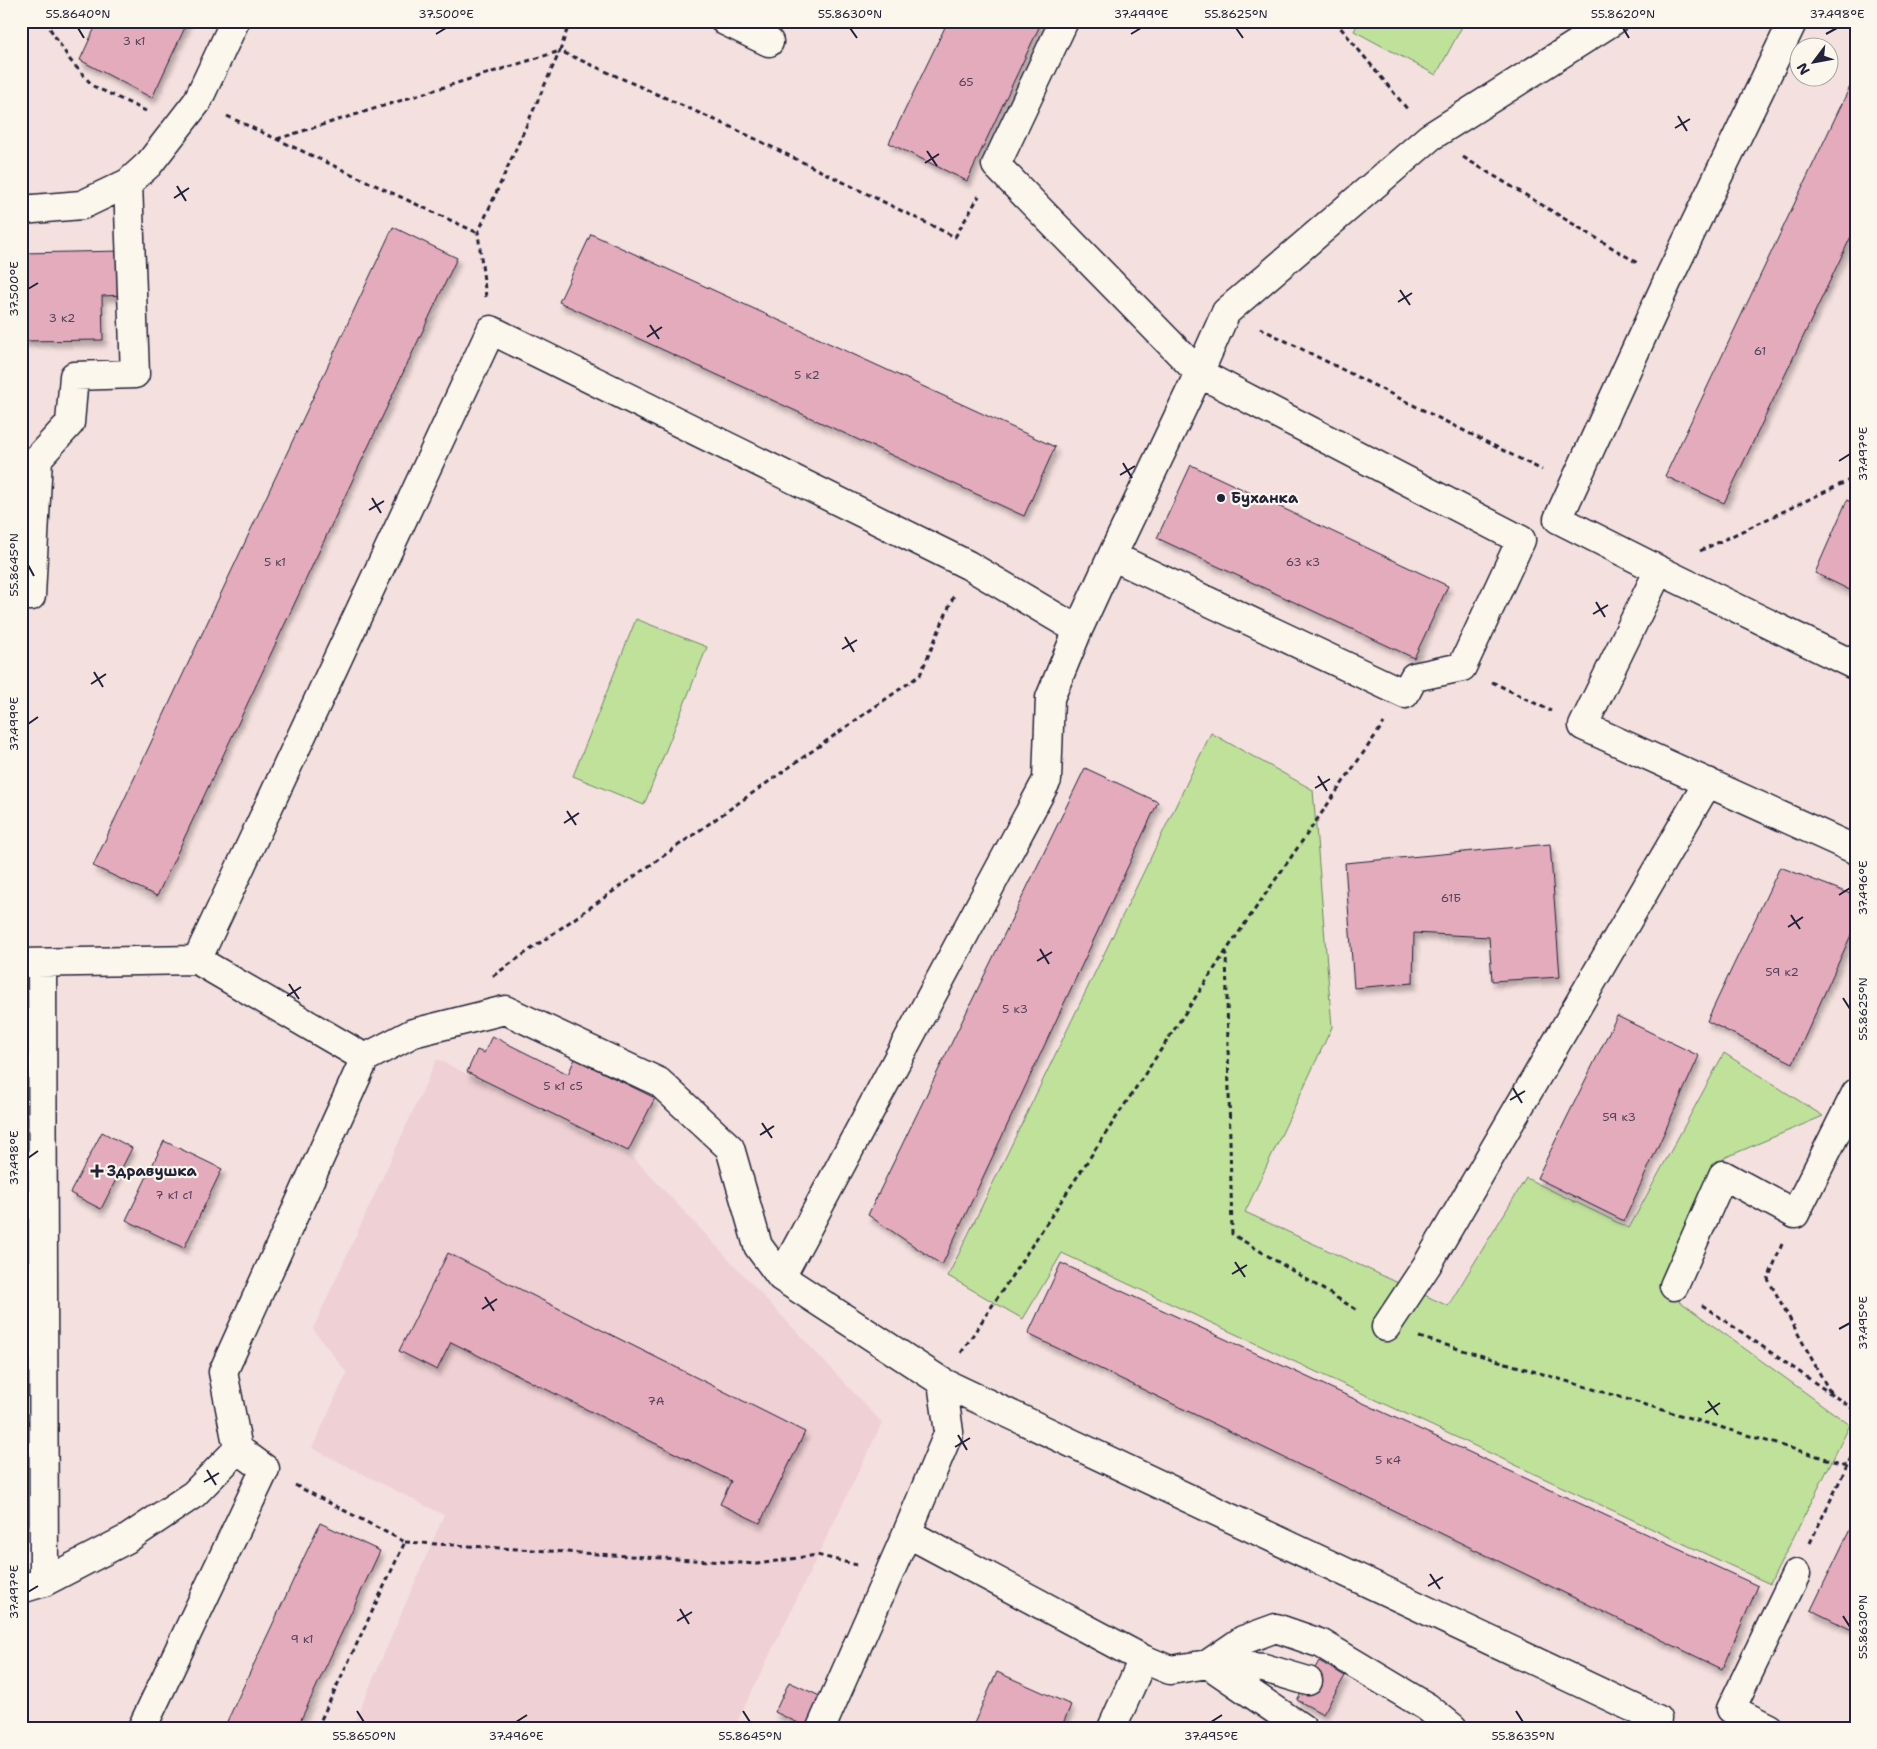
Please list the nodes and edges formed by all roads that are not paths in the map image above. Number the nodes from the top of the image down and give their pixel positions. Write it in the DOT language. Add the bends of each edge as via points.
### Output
graph roads {
  1 [pos="235,21"];
  2 [pos="725,21"];
  3 [pos="1064,21"];
  4 [pos="1613,21"];
  5 [pos="1792,21"];
  6 [pos="769,42"];
  7 [pos="128,183"];
  8 [pos="21,210"];
  9 [pos="1199,373"];
  10 [pos="1112,556"];
  11 [pos="1659,570"];
  12 [pos="21,596"];
  13 [pos="1078,630"];
  14 [pos="1856,666"];
  15 [pos="1708,782"];
  16 [pos="1856,850"];
  17 [pos="197,960"];
  18 [pos="32,963"];
  19 [pos="365,1058"];
  20 [pos="1856,1093"];
  21 [pos="780,1277"];
  22 [pos="1674,1286"];
  23 [pos="1386,1327"];
  24 [pos="942,1382"];
  25 [pos="238,1449"];
  26 [pos="907,1533"];
  27 [pos="1796,1574"];
  28 [pos="33,1586"];
  29 [pos="1143,1659"];
  30 [pos="1208,1664"];
  31 [pos="1308,1681"];
  32 [pos="1657,1719"];
  33 [pos="142,1728"];
  34 [pos="821,1728"];
  35 [pos="1112,1728"];
  36 [pos="1302,1728"];
  37 [pos="1453,1728"];
  38 [pos="1769,1728"];
  1 -- 7 [label="lane" via="197,102 149,164"];
  2 -- 6 [label="lane"];
  3 -- 9 [label="lane" via="996,165"];
  4 -- 9 [label="lane" via="1430,137 1226,312"];
  5 -- 11 [label="lane" via="1558,519"];
  7 -- 8 [label="lane" via="82,205"];
  7 -- 12 [label="lane" via="135,374 74,376 70,423 38,458 31,596"];
  9 -- 10 [label="lane"];
  9 -- 10 [label="lane" via="1521,540 1462,667 1414,677 1405,694"];
  10 -- 13 [label="lane"];
  11 -- 14 [label="lane"];
  11 -- 15 [label="lane" via="1583,726"];
  13 -- 17 [label="lane" via="968,565 490,330"];
  13 -- 21 [label="lane" via="1050,698 1047,780"];
  15 -- 16 [label="lane"];
  15 -- 23 [label="lane" via="1427,1265"];
  17 -- 18 [label="lane"];
  17 -- 19 [label="lane"];
  18 -- 28 [label="lane"];
  19 -- 21 [label="lane" via="413,1033 505,1010 659,1082 730,1148 758,1246"];
  19 -- 25 [label="lane" via="223,1372"];
  20 -- 22 [label="lane" via="1795,1214 1723,1175"];
  21 -- 24 [label="lane"];
  24 -- 26 [label="lane" via="948,1432"];
  24 -- 32 [label="lane"];
  25 -- 28 [label="lane" via="194,1494 127,1539"];
  25 -- 33 [label="lane" via="265,1469"];
  26 -- 29 [label="lane"];
  26 -- 34 [label="lane"];
  27 -- 38 [label="lane" via="1731,1709"];
  29 -- 30 [label="lane" via="1170,1670"];
  29 -- 35 [label="lane"];
  30 -- 31 [label="lane" via="1264,1668"];
  30 -- 36 [label="lane"];
  30 -- 37 [label="lane" via="1243,1640 1276,1628 1322,1644 1427,1707"];
}
